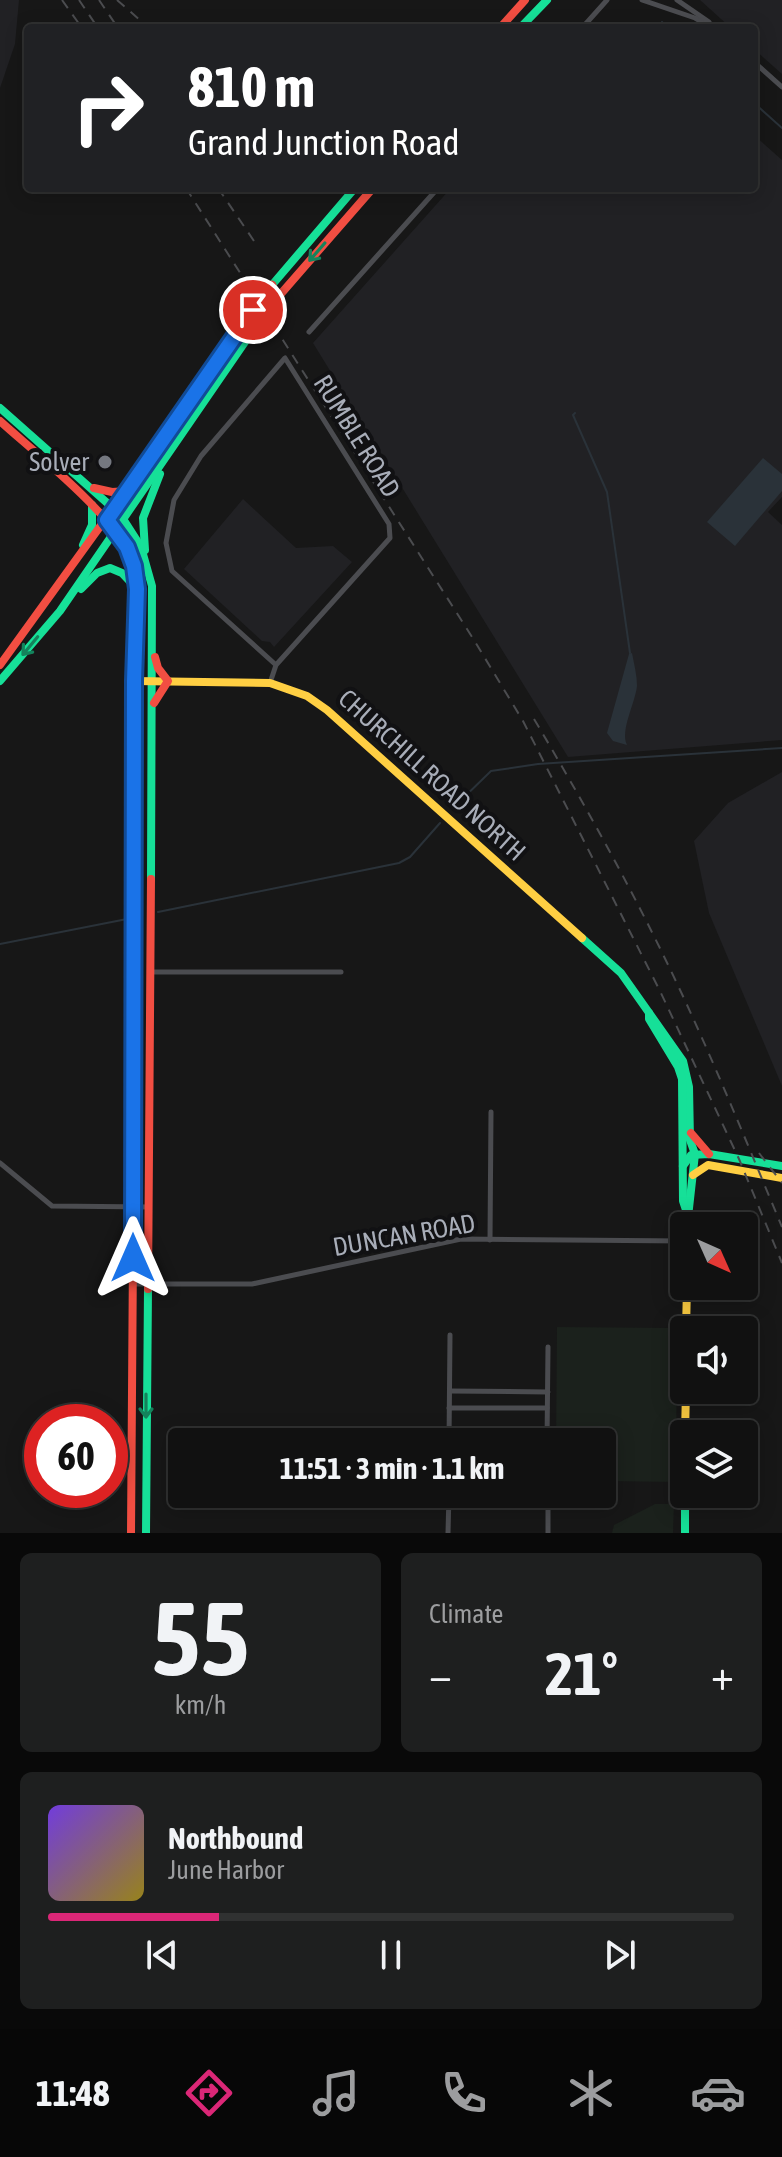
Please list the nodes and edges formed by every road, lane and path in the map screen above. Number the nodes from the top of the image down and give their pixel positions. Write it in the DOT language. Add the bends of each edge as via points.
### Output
graph roads {
  1 [pos="525,0"];
  2 [pos="547,0"];
  3 [pos="607,0"];
  4 [pos="642,0"];
  5 [pos="680,1"];
  6 [pos="673,9"];
  7 [pos="504,24"];
  8 [pos="524,24"];
  9 [pos="586,24"];
  10 [pos="705,24"];
  11 [pos="709,24"];
  12 [pos="758,66"];
  13 [pos="782,87"];
  14 [pos="350,192"];
  15 [pos="369,192"];
  16 [pos="434,192"];
  17 [pos="309,332"];
  18 [pos="0,408"];
  19 [pos="0,421"];
  20 [pos="172,449"];
  21 [pos="86,484"];
  22 [pos="128,491"];
  23 [pos="92,505"];
  24 [pos="114,509"];
  25 [pos="123,519"];
  26 [pos="107,520"];
  27 [pos="115,530"];
  28 [pos="145,550"];
  29 [pos="64,579"];
  30 [pos="137,589"];
  31 [pos="60,611"];
  32 [pos="152,649"];
  33 [pos="0,665"];
  34 [pos="276,665"];
  35 [pos="0,681"];
  36 [pos="134,681"];
  37 [pos="152,681"];
  38 [pos="168,681"];
  39 [pos="270,683"];
  40 [pos="152,708"];
  41 [pos="150,972"];
  42 [pos="341,972"];
  43 [pos="649,1013"];
  44 [pos="491,1112"];
  45 [pos="690,1131"];
  46 [pos="695,1154"];
  47 [pos="709,1154"];
  48 [pos="683,1166"];
  49 [pos="782,1166"];
  50 [pos="1,1167"];
  51 [pos="693,1175"];
  52 [pos="782,1178"];
  53 [pos="133,1207"];
  54 [pos="149,1207"];
  55 [pos="687,1212"];
  56 [pos="688,1212"];
  57 [pos="490,1240"];
  58 [pos="670,1241"];
  59 [pos="148,1283"];
  60 [pos="133,1284"];
  61 [pos="450,1335"];
  62 [pos="548,1347"];
  63 [pos="450,1391"];
  64 [pos="548,1392"];
  65 [pos="449,1408"];
  66 [pos="547,1408"];
  67 [pos="449,1428"];
  68 [pos="547,1428"];
  69 [pos="449,1508"];
  70 [pos="548,1508"];
  71 [pos="685,1508"];
  72 [pos="131,1533"];
  73 [pos="146,1533"];
  74 [pos="448,1533"];
  75 [pos="548,1533"];
  76 [pos="685,1533"];
  1 -- 7 [label="main road"];
  2 -- 8 [label="main road"];
  3 -- 9 [label="street"];
  4 -- 6 [label="street"];
  5 -- 6 [label="street"];
  5 -- 11 [label="street"];
  6 -- 10 [label="street"];
  12 -- 13 [label="street"];
  14 -- 22 [label="main road, bridge" via="253,310"];
  15 -- 20 [label="main road, one-way, bridge" via="260,320"];
  16 -- 17 [label="street"];
  18 -- 21 [label="main road"];
  19 -- 23 [label="main road"];
  20 -- 25 [label="main road"];
  20 -- 28 [label="main road" via="143,518"];
  21 -- 22 [label="main road"];
  21 -- 24 [label="main road"];
  22 -- 24 [label="main road"];
  23 -- 26 [label="main road"];
  23 -- 29 [label="main road" via="91,527"];
  24 -- 25 [label="main road"];
  24 -- 26 [label="main road"];
  25 -- 27 [label="main road"];
  25 -- 28 [label="main road"];
  26 -- 27 [label="main road"];
  26 -- 29 [label="main road"];
  27 -- 30 [label="main road" via="131,557"];
  27 -- 31 [label="main road"];
  28 -- 32 [label="main road" via="153,583"];
  29 -- 33 [label="main road"];
  30 -- 31 [label="main road" via="121,571 101,570"];
  30 -- 36 [label="main road"];
  31 -- 35 [label="main road, one-way"];
  32 -- 37 [label="main road"];
  32 -- 38 [label="main road"];
  34 -- 34 [label="street, RUMBLE ROAD" via="390,538 389,524 285,358 201,456 174,500 166,543 172,571"];
  34 -- 39 [label="street, RUMBLE ROAD"];
  36 -- 37 [label="main road, CHURCHILL ROAD NORTH"];
  36 -- 53 [label="main road"];
  37 -- 38 [label="main road, CHURCHILL ROAD NORTH"];
  37 -- 40 [label="main road"];
  38 -- 39 [label="main road, CHURCHILL ROAD NORTH"];
  38 -- 40 [label="main road"];
  39 -- 43 [label="main road, CHURCHILL ROAD NORTH" via="319,704 621,973"];
  40 -- 41 [label="main road"];
  41 -- 42 [label="street"];
  41 -- 54 [label="main road"];
  43 -- 45 [label="main road, CHURCHILL ROAD NORTH" via="686,1067"];
  43 -- 48 [label="main road, CHURCHILL ROAD NORTH" via="682,1079"];
  44 -- 57 [label="street"];
  45 -- 46 [label="main road, CHURCHILL ROAD NORTH"];
  45 -- 47 [label="main road"];
  46 -- 47 [label="main road"];
  46 -- 48 [label="main road"];
  46 -- 51 [label="main road, CHURCHILL ROAD NORTH"];
  47 -- 49 [label="main road"];
  48 -- 55 [label="main road, CHURCHILL ROAD NORTH"];
  50 -- 53 [label="street" via="52,1206"];
  51 -- 52 [label="main road" via="708,1165"];
  51 -- 56 [label="main road, CHURCHILL ROAD NORTH"];
  53 -- 54 [label="street"];
  53 -- 60 [label="main road"];
  54 -- 59 [label="main road"];
  57 -- 58 [label="street, DUNCAN ROAD"];
  57 -- 59 [label="street, DUNCAN ROAD" via="456,1240 252,1284"];
  59 -- 60 [label="street, DUNCAN ROAD"];
  59 -- 73 [label="main road, one-way"];
  60 -- 72 [label="main road"];
  61 -- 63 [label="street"];
  62 -- 64 [label="street"];
  63 -- 64 [label="street"];
  63 -- 65 [label="street"];
  64 -- 66 [label="street"];
  65 -- 66 [label="street"];
  65 -- 67 [label="street"];
  66 -- 68 [label="street"];
  69 -- 74 [label="street"];
  70 -- 75 [label="street"];
  71 -- 76 [label="main road"];
}
